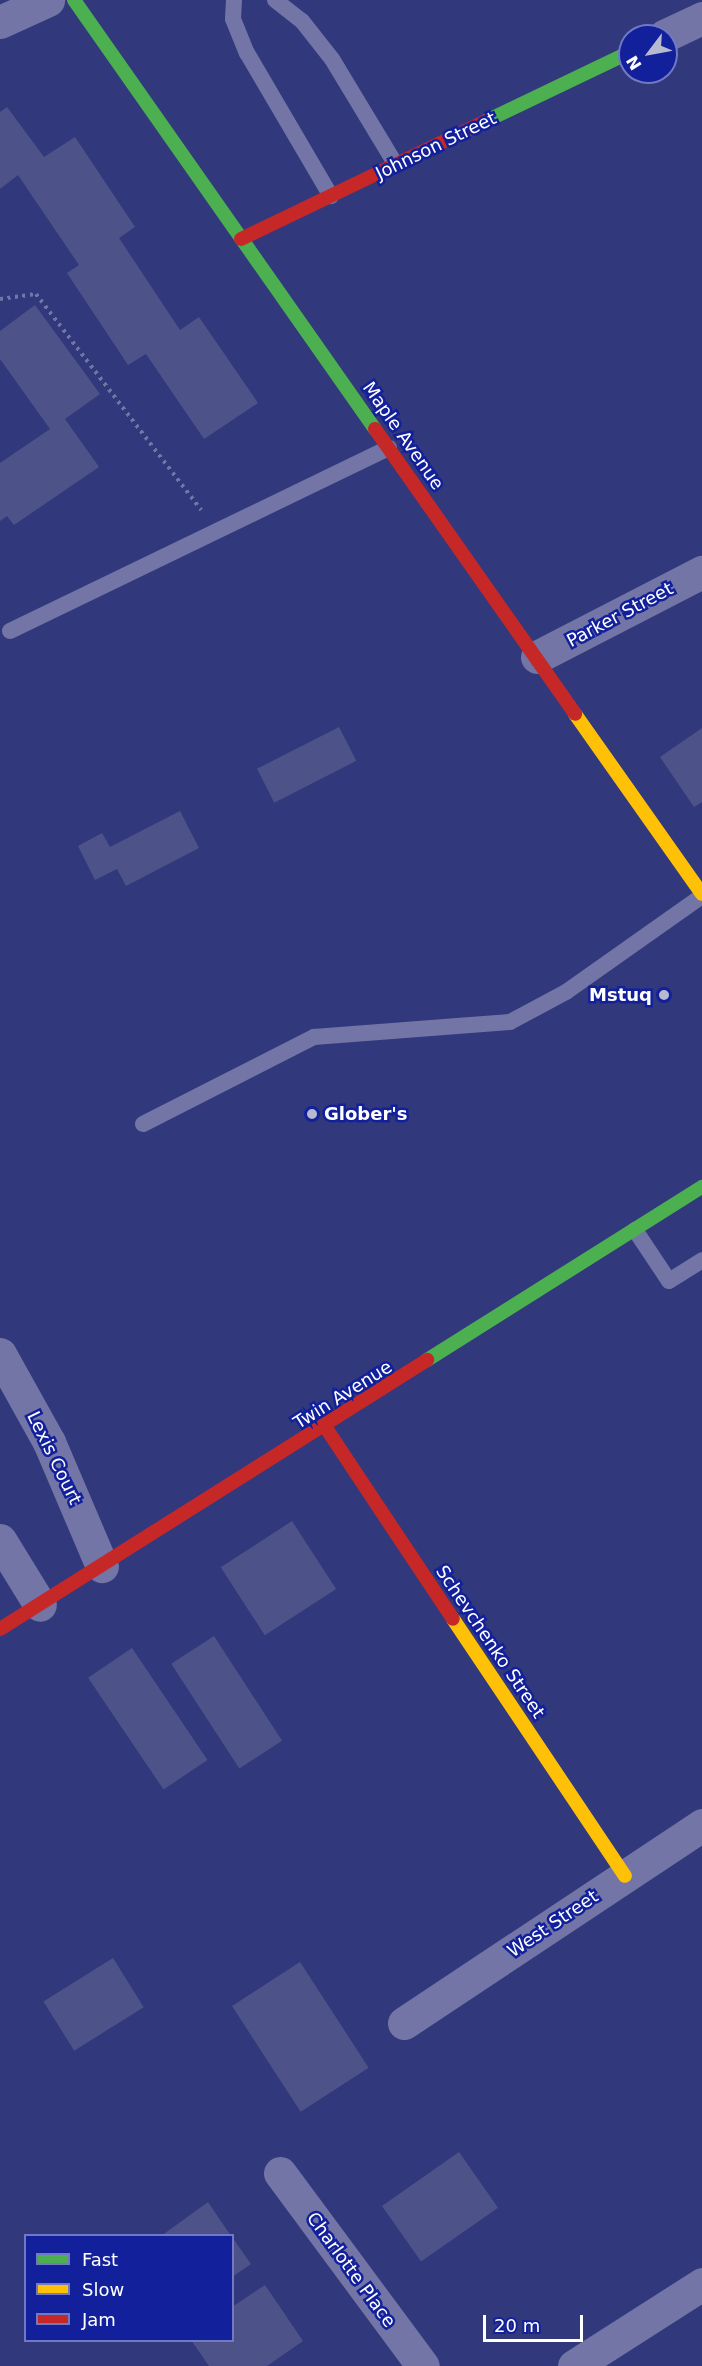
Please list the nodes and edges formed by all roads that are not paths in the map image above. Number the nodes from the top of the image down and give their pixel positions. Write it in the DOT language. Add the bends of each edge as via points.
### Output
graph roads {
  1 [pos="48,0"];
  2 [pos="74,0"];
  3 [pos="234,0"];
  4 [pos="275,0"];
  5 [pos="702,18"];
  6 [pos="0,22"];
  7 [pos="678,29"];
  8 [pos="618,58"];
  9 [pos="396,165"];
  10 [pos="331,196"];
  11 [pos="241,239"];
  12 [pos="389,448"];
  13 [pos="702,572"];
  14 [pos="10,631"];
  15 [pos="537,657"];
  16 [pos="702,895"];
  17 [pos="142,1124"];
  18 [pos="702,1187"];
  19 [pos="635,1230"];
  20 [pos="702,1260"];
  21 [pos="0,1354"];
  22 [pos="326,1428"];
  23 [pos="0,1540"];
  24 [pos="102,1566"];
  25 [pos="40,1605"];
  26 [pos="0,1629"];
  27 [pos="702,1825"];
  28 [pos="624,1876"];
  29 [pos="404,2023"];
  30 [pos="280,2173"];
  31 [pos="702,2284"];
  32 [pos="423,2366"];
  33 [pos="574,2366"];
  1 -- 6 [label="street"];
  2 -- 11 [label="street, Maple Avenue"];
  3 -- 10 [label="lane" via="232,19 247,53"];
  4 -- 9 [label="lane" via="288,6 332,59"];
  5 -- 7 [label="street"];
  8 -- 9 [label="street, Johnson Street"];
  9 -- 10 [label="street, Johnson Street"];
  10 -- 11 [label="street, Johnson Street"];
  11 -- 12 [label="street, Maple Avenue"];
  12 -- 14 [label="lane"];
  12 -- 15 [label="street, Maple Avenue"];
  13 -- 15 [label="street, Parker Street"];
  15 -- 16 [label="street, Maple Avenue"];
  16 -- 17 [label="lane" via="566,992 510,1022 314,1037"];
  18 -- 19 [label="street, Twin Avenue"];
  19 -- 20 [label="lane" via="669,1281"];
  19 -- 22 [label="street, Twin Avenue"];
  21 -- 24 [label="street, Lexis Court" via="49,1442"];
  22 -- 24 [label="street, Twin Avenue"];
  22 -- 28 [label="street, Schevchenko Street"];
  23 -- 25 [label="street"];
  24 -- 25 [label="street, Twin Avenue"];
  25 -- 26 [label="street, Twin Avenue"];
  27 -- 28 [label="street, West Street"];
  28 -- 29 [label="street, West Street"];
  30 -- 32 [label="street, Charlotte Place"];
  31 -- 33 [label="street"];
}
